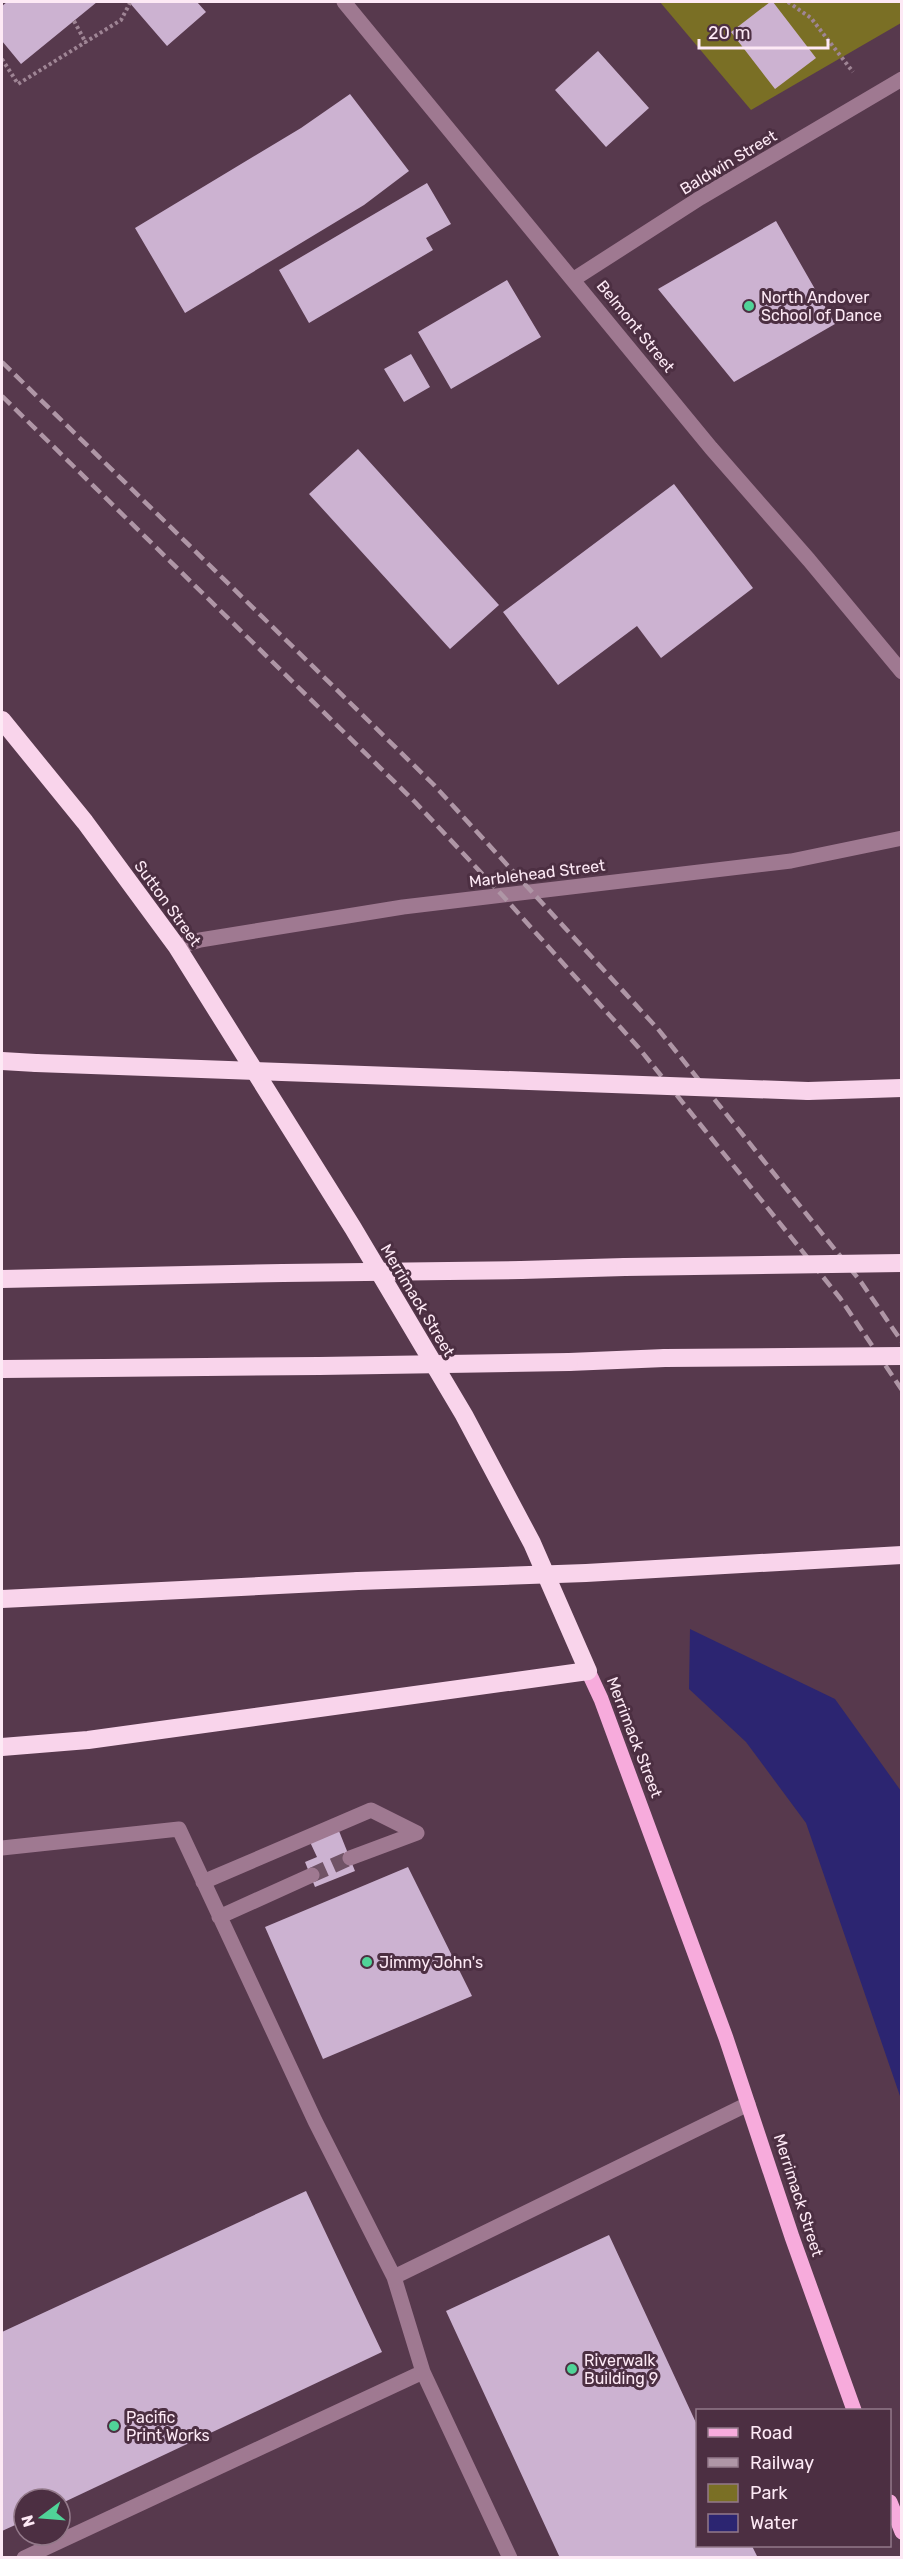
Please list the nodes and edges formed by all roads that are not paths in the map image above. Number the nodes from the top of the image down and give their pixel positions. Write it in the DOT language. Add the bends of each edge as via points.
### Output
graph roads {
  1 [pos="344,2"];
  2 [pos="902,79"];
  3 [pos="574,279"];
  4 [pos="902,672"];
  5 [pos="2,720"];
  6 [pos="902,838"];
  7 [pos="177,947"];
  8 [pos="2,1061"];
  9 [pos="902,1088"];
  10 [pos="285,1121"];
  11 [pos="902,1263"];
  12 [pos="2,1280"];
  13 [pos="902,1356"];
  14 [pos="2,1369"];
  15 [pos="902,1555"];
  16 [pos="2,1599"];
  17 [pos="588,1671"];
  18 [pos="2,1747"];
  19 [pos="2,1848"];
  20 [pos="350,1858"];
  21 [pos="312,1875"];
  22 [pos="203,1882"];
  23 [pos="219,1917"];
  24 [pos="748,2104"];
  25 [pos="394,2277"];
  26 [pos="423,2372"];
  27 [pos="854,2409"];
  28 [pos="891,2504"];
  29 [pos="902,2532"];
  30 [pos="24,2558"];
  31 [pos="510,2558"];
  1 -- 3 [label="street, Belmont Street"];
  2 -- 3 [label="street, Baldwin Street" via="700,198"];
  3 -- 4 [label="street, Belmont Street" via="711,448"];
  5 -- 7 [label="highway, Sutton Street" via="85,822"];
  6 -- 7 [label="street, Marblehead Street" via="791,861 403,907"];
  7 -- 10 [label="highway, Sutton Street"];
  8 -- 9 [label="highway, bridge" via="808,1091"];
  10 -- 17 [label="highway, Merrimack Street" via="464,1415 532,1543"];
  11 -- 12 [label="highway, bridge"];
  13 -- 14 [label="highway, bridge"];
  15 -- 16 [label="highway, bridge" via="586,1574"];
  17 -- 18 [label="highway" via="88,1740"];
  17 -- 24 [label="main road, Merrimack Street" via="676,1898"];
  19 -- 22 [label="street" via="178,1829"];
  20 -- 22 [label="street" via="417,1833 371,1810"];
  21 -- 23 [label="street"];
  22 -- 23 [label="street"];
  23 -- 25 [label="street"];
  24 -- 25 [label="street"];
  24 -- 27 [label="main road, Merrimack Street"];
  25 -- 26 [label="street"];
  26 -- 30 [label="street"];
  26 -- 31 [label="street"];
  28 -- 29 [label="main road"];
}
